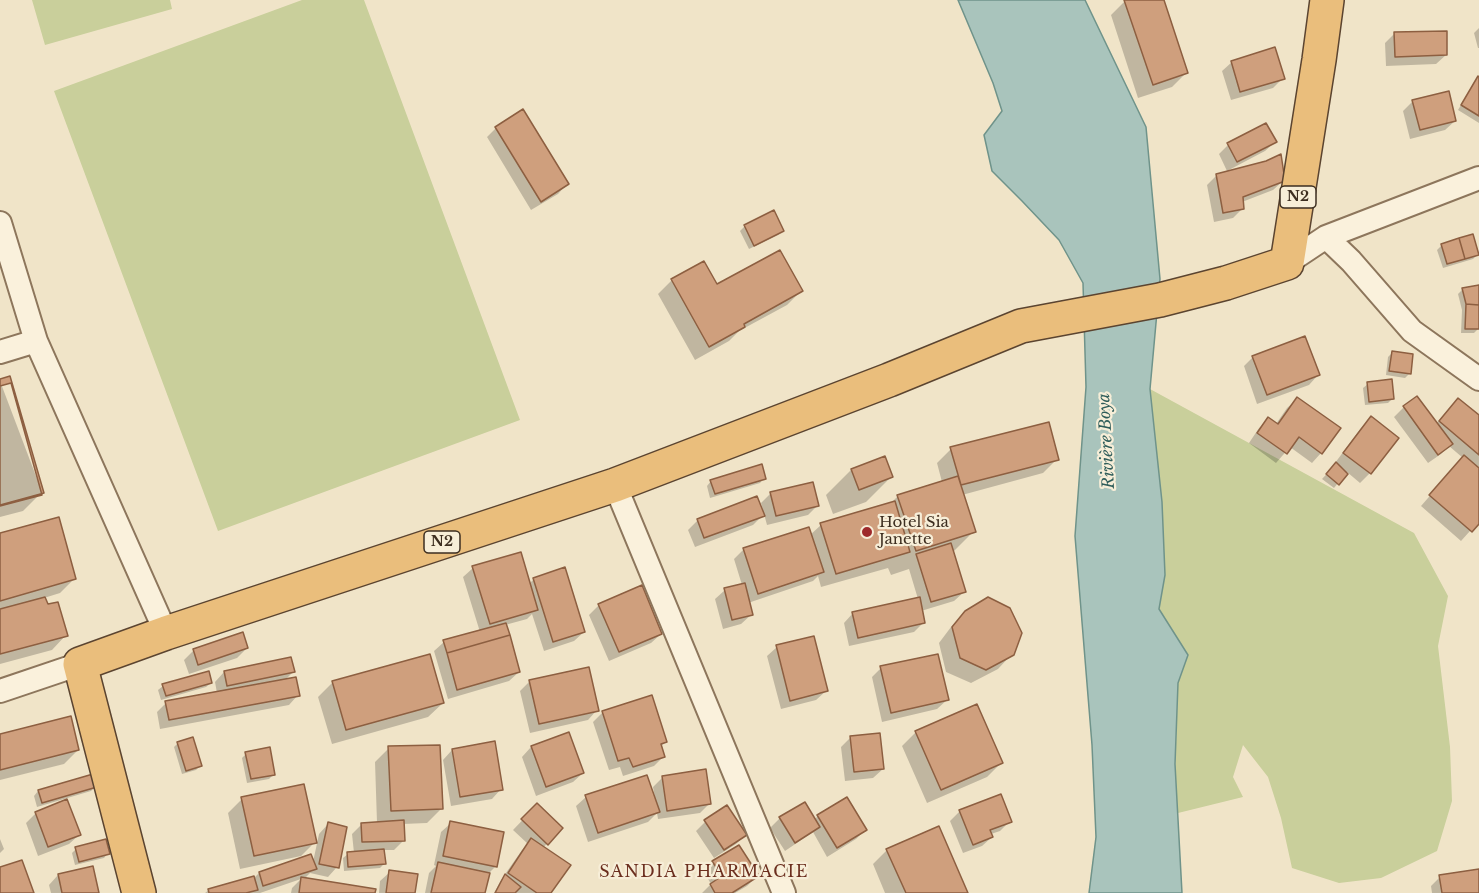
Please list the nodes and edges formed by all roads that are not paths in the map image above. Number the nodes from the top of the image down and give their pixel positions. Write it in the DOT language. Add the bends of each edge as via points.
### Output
graph roads {
  1 [pos="1327,0"];
  2 [pos="1479,178"];
  3 [pos="0,224"];
  4 [pos="1326,237"];
  5 [pos="1287,263"];
  6 [pos="36,341"];
  7 [pos="0,352"];
  8 [pos="1479,379"];
  9 [pos="615,485"];
  10 [pos="166,633"];
  11 [pos="80,664"];
  12 [pos="0,690"];
  13 [pos="140,893"];
  14 [pos="784,893"];
  1 -- 5 [label="highway, N2"];
  2 -- 4 [label="street"];
  3 -- 6 [label="street"];
  4 -- 5 [label="street"];
  4 -- 8 [label="street" via="1412,331"];
  5 -- 9 [label="highway, N2" via="1160,300 1021,326"];
  6 -- 7 [label="street"];
  6 -- 10 [label="street"];
  9 -- 10 [label="highway, N2"];
  9 -- 14 [label="street"];
  10 -- 11 [label="highway, N2"];
  11 -- 12 [label="street"];
  11 -- 13 [label="highway"];
}
